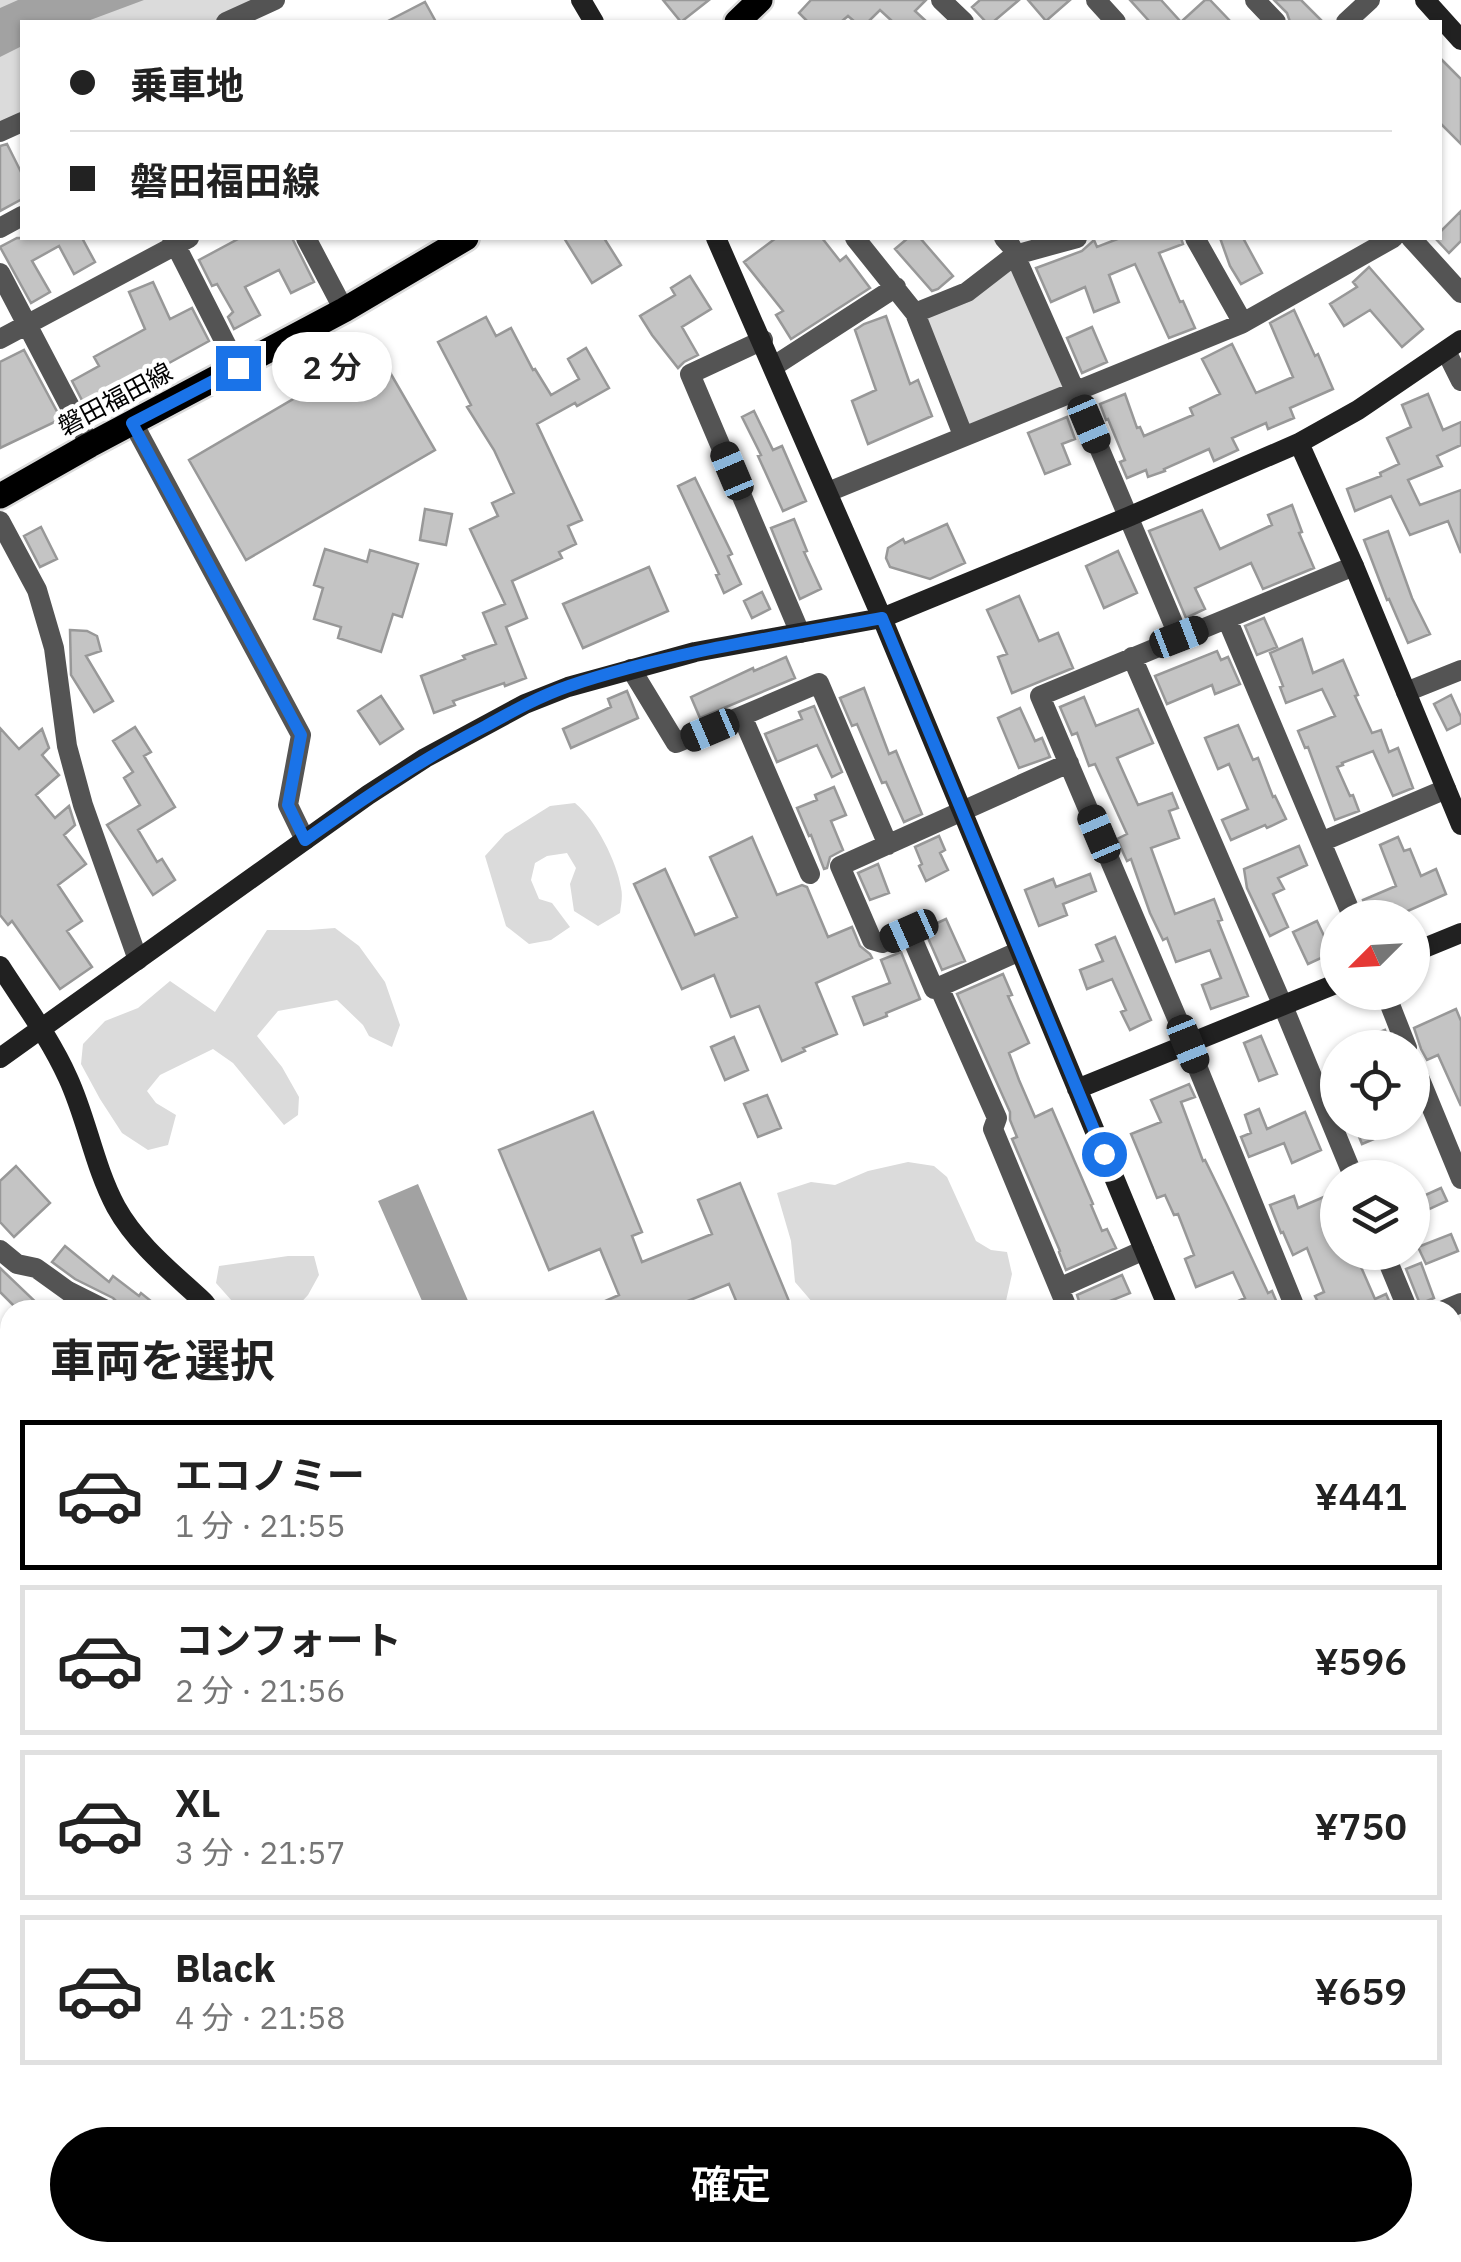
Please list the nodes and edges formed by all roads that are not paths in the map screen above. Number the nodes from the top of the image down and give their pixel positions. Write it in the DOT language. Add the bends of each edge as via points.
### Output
graph roads {
  1 [pos="274,0"];
  2 [pos="760,0"];
  3 [pos="1096,0"];
  4 [pos="1255,0"];
  5 [pos="1370,0"];
  6 [pos="1425,0"];
  7 [pos="230,20"];
  8 [pos="739,20"];
  9 [pos="1114,20"];
  10 [pos="1274,20"];
  11 [pos="1348,20"];
  12 [pos="1461,40"];
  13 [pos="179,240"];
  14 [pos="307,240"];
  15 [pos="463,240"];
  16 [pos="717,240"];
  17 [pos="858,240"];
  18 [pos="1060,240"];
  19 [pos="1196,240"];
  20 [pos="1390,240"];
  21 [pos="1412,240"];
  22 [pos="1009,246"];
  23 [pos="0,273"];
  24 [pos="896,287"];
  25 [pos="1461,292"];
  26 [pos="344,310"];
  27 [pos="915,313"];
  28 [pos="1243,323"];
  29 [pos="28,324"];
  30 [pos="0,339"];
  31 [pos="762,340"];
  32 [pos="1454,346"];
  33 [pos="774,366"];
  34 [pos="238,368"];
  35 [pos="1461,381"];
  36 [pos="1076,393"];
  37 [pos="132,423"];
  38 [pos="963,435"];
  39 [pos="1299,443"];
  40 [pos="90,445"];
  41 [pos="828,492"];
  42 [pos="0,496"];
  43 [pos="1128,517"];
  44 [pos="0,521"];
  45 [pos="1354,566"];
  46 [pos="882,618"];
  47 [pos="1226,619"];
  48 [pos="800,633"];
  49 [pos="1179,637"];
  50 [pos="1132,657"];
  51 [pos="631,669"];
  52 [pos="1461,670"];
  53 [pos="1406,692"];
  54 [pos="742,716"];
  55 [pos="1069,764"];
  56 [pos="1446,789"];
  57 [pos="963,810"];
  58 [pos="1461,825"];
  59 [pos="305,840"];
  60 [pos="1321,842"];
  61 [pos="888,844"];
  62 [pos="810,874"];
  63 [pos="1345,900"];
  64 [pos="1461,933"];
  65 [pos="1430,945"];
  66 [pos="1020,951"];
  67 [pos="138,960"];
  68 [pos="0,966"];
  69 [pos="940,987"];
  70 [pos="1320,991"];
  71 [pos="1283,1006"];
  72 [pos="41,1029"];
  73 [pos="1188,1044"];
  74 [pos="0,1058"];
  75 [pos="1077,1089"];
  76 [pos="1430,1104"];
  77 [pos="1347,1160"];
  78 [pos="1461,1180"];
  79 [pos="0,1250"];
  80 [pos="1144,1250"];
  81 [pos="1391,1270"];
  82 [pos="1059,1288"];
  83 [pos="86,1300"];
  84 [pos="202,1300"];
  85 [pos="1064,1300"];
  86 [pos="1166,1300"];
  87 [pos="1292,1300"];
  88 [pos="1404,1300"];
  1 -- 7 [label="street"];
  2 -- 8 [label="main road"];
  3 -- 9 [label="street"];
  4 -- 10 [label="street"];
  5 -- 11 [label="street"];
  6 -- 12 [label="street"];
  13 -- 29 [label="street"];
  13 -- 34 [label="street"];
  14 -- 26 [label="street"];
  15 -- 26 [label="main road, 磐田福田線"];
  16 -- 31 [label="street"];
  17 -- 24 [label="street"];
  18 -- 22 [label="street"];
  19 -- 28 [label="street"];
  20 -- 28 [label="street"];
  21 -- 25 [label="street"];
  22 -- 27 [label="street" via="967,292"];
  22 -- 36 [label="street"];
  23 -- 29 [label="street"];
  24 -- 27 [label="street"];
  24 -- 33 [label="street"];
  26 -- 34 [label="main road, 磐田福田線"];
  27 -- 38 [label="street"];
  28 -- 36 [label="street"];
  29 -- 30 [label="street"];
  29 -- 40 [label="street"];
  31 -- 33 [label="street"];
  31 -- 48 [label="street" via="690,374"];
  32 -- 35 [label="street"];
  32 -- 39 [label="street"];
  33 -- 41 [label="street"];
  34 -- 37 [label="main road, 磐田福田線"];
  36 -- 38 [label="street"];
  36 -- 43 [label="street"];
  37 -- 40 [label="main road, 磐田福田線"];
  37 -- 59 [label="street" via="301,735 288,805"];
  38 -- 41 [label="street"];
  39 -- 43 [label="street"];
  39 -- 45 [label="street"];
  40 -- 42 [label="main road, 磐田福田線"];
  41 -- 46 [label="street"];
  43 -- 46 [label="street"];
  43 -- 49 [label="street"];
  44 -- 67 [label="street" via="37,590 83,805"];
  45 -- 47 [label="street"];
  45 -- 53 [label="street"];
  46 -- 48 [label="street"];
  46 -- 57 [label="street"];
  47 -- 49 [label="street"];
  47 -- 60 [label="street"];
  48 -- 51 [label="street"];
  49 -- 50 [label="street"];
  50 -- 55 [label="street" via="1040,696"];
  50 -- 71 [label="street"];
  51 -- 54 [label="street" via="676,744"];
  51 -- 59 [label="street" via="525,704 425,758"];
  52 -- 53 [label="street"];
  53 -- 56 [label="street"];
  54 -- 61 [label="street" via="819,683"];
  54 -- 62 [label="street"];
  55 -- 57 [label="street"];
  55 -- 73 [label="street"];
  56 -- 58 [label="street"];
  56 -- 60 [label="street"];
  57 -- 61 [label="street"];
  57 -- 66 [label="street"];
  59 -- 67 [label="street"];
  60 -- 63 [label="street"];
  61 -- 69 [label="street" via="840,866 872,940 882,943 909,931 934,989"];
  64 -- 65 [label="street"];
  66 -- 69 [label="street"];
  66 -- 75 [label="street"];
  67 -- 72 [label="street"];
  68 -- 72 [label="street"];
  69 -- 82 [label="street" via="998,1118 993,1129"];
  70 -- 71 [label="street"];
  71 -- 73 [label="street"];
  71 -- 77 [label="street"];
  72 -- 74 [label="street"];
  72 -- 84 [label="street" via="72,1088 117,1209 150,1252"];
  73 -- 75 [label="street"];
  73 -- 87 [label="street"];
  75 -- 80 [label="street"];
  76 -- 78 [label="street"];
  79 -- 83 [label="street"];
  80 -- 82 [label="street"];
  80 -- 86 [label="street"];
  81 -- 88 [label="street"];
  82 -- 85 [label="street"];
}
